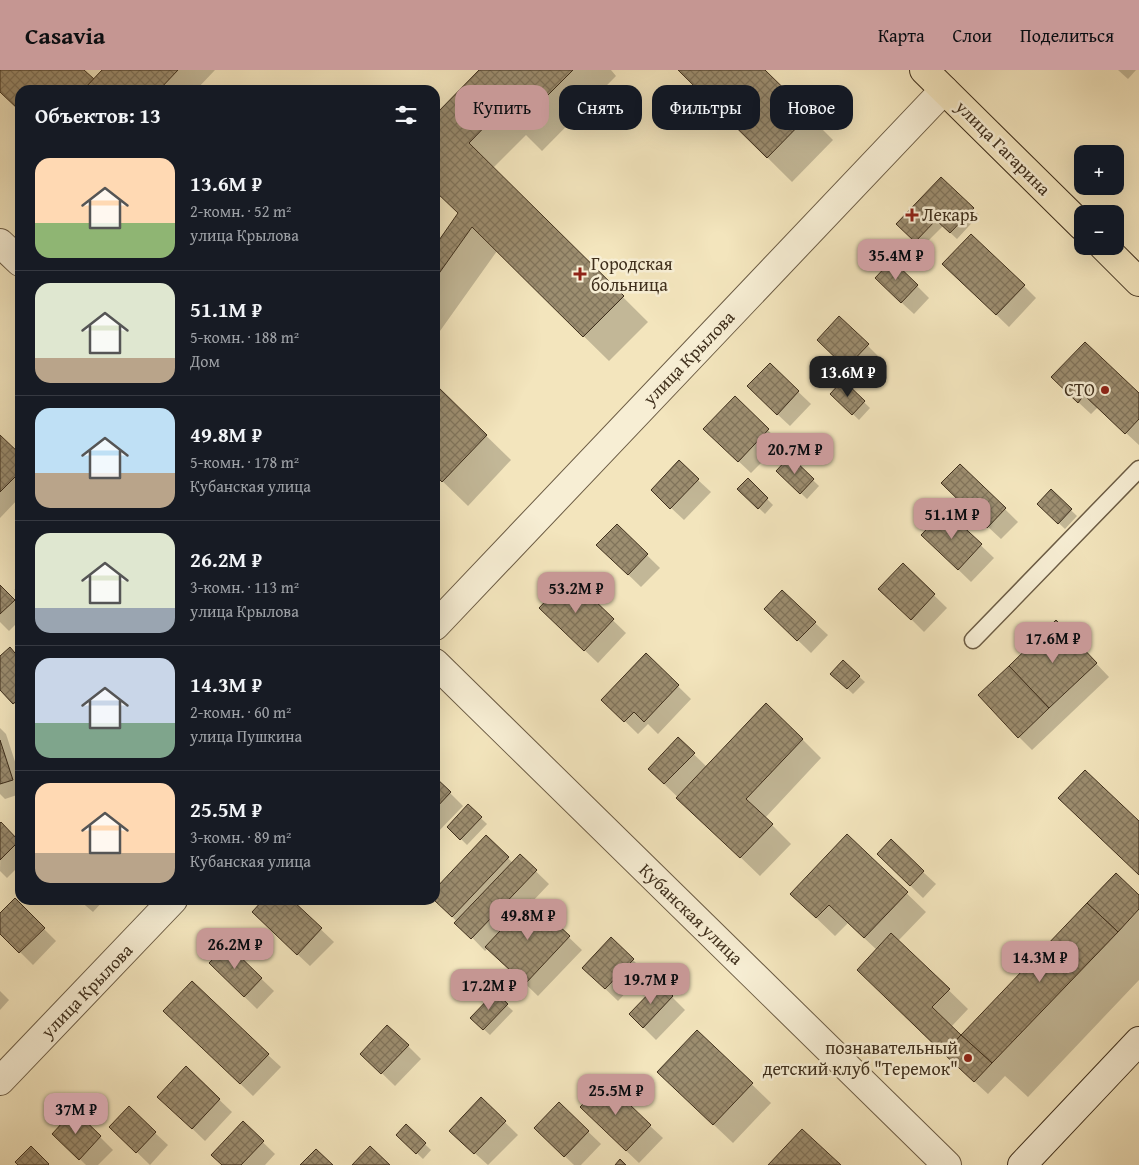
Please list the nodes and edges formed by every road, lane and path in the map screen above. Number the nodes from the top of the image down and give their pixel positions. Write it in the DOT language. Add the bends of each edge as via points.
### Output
graph roads {
  1 [pos="924,70"];
  2 [pos="944,90"];
  3 [pos="1074,218"];
  4 [pos="0,243"];
  5 [pos="1112,255"];
  6 [pos="15,257"];
  7 [pos="1139,282"];
  8 [pos="1139,469"];
  9 [pos="440,621"];
  10 [pos="972,640"];
  11 [pos="440,668"];
  12 [pos="168,905"];
  13 [pos="1139,1041"];
  14 [pos="0,1081"];
  15 [pos="946,1165"];
  16 [pos="1022,1165"];
  1 -- 2 [label="main road, улица Гагарина"];
  2 -- 3 [label="main road, улица Гагарина"];
  2 -- 9 [label="street, улица Крылова"];
  4 -- 6 [label="street"];
  5 -- 7 [label="main road"];
  8 -- 10 [label="lane"];
  11 -- 15 [label="street, Кубанская улица"];
  12 -- 14 [label="street, улица Крылова"];
  13 -- 16 [label="street"];
}
